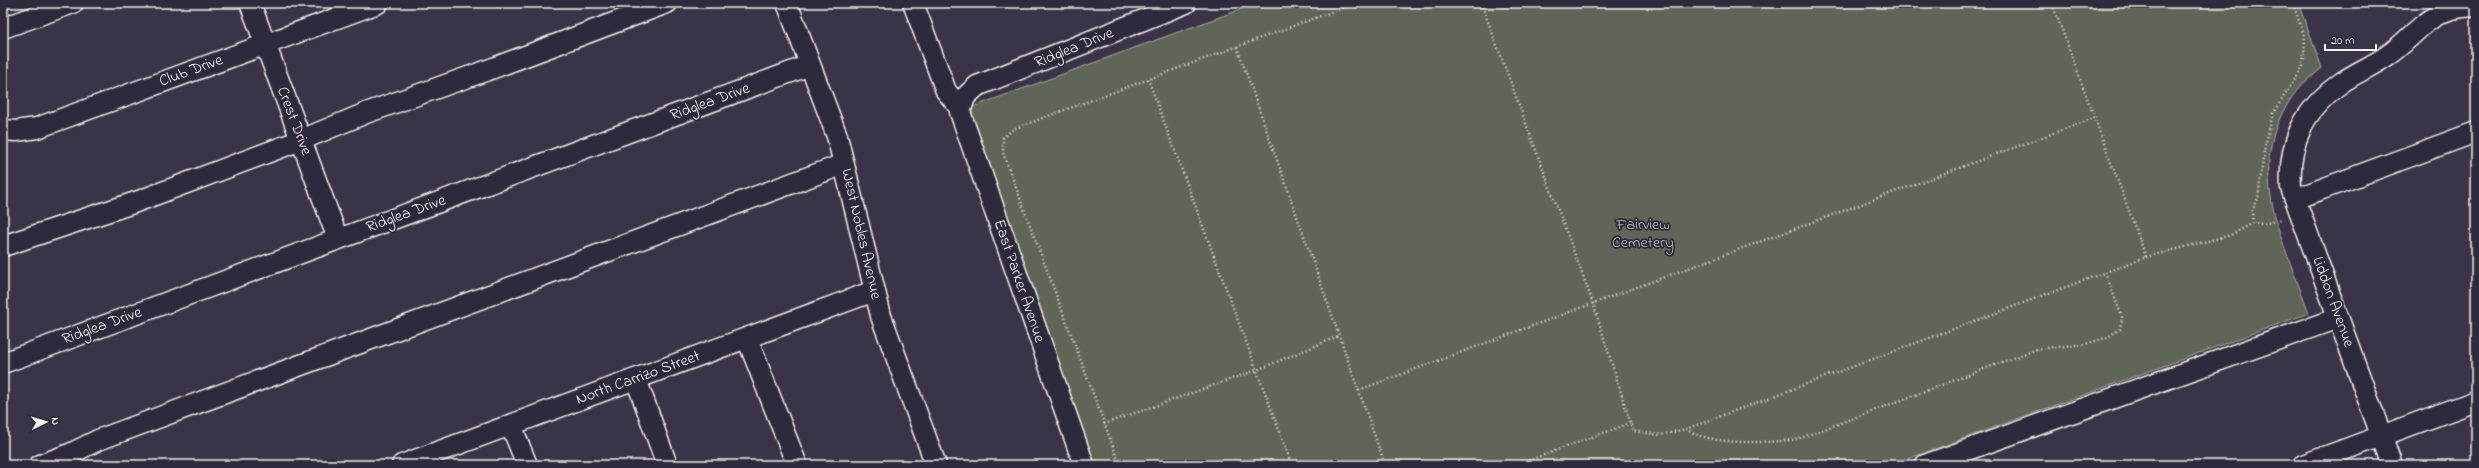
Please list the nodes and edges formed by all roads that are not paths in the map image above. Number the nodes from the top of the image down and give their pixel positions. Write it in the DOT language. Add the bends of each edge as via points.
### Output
graph roads {
  1 [pos="73,3"];
  2 [pos="250,3"];
  3 [pos="378,3"];
  4 [pos="667,3"];
  5 [pos="787,3"];
  6 [pos="913,3"];
  7 [pos="1186,3"];
  8 [pos="2476,6"];
  9 [pos="2429,11"];
  10 [pos="3,28"];
  11 [pos="265,44"];
  12 [pos="810,65"];
  13 [pos="963,101"];
  14 [pos="3,130"];
  15 [pos="2476,132"];
  16 [pos="301,140"];
  17 [pos="844,164"];
  18 [pos="2297,205"];
  19 [pos="338,239"];
  20 [pos="3,246"];
  21 [pos="874,291"];
  22 [pos="2338,318"];
  23 [pos="748,338"];
  24 [pos="3,363"];
  25 [pos="636,379"];
  26 [pos="2476,401"];
  27 [pos="511,425"];
  28 [pos="2381,436"];
  29 [pos="40,465"];
  30 [pos="402,465"];
  31 [pos="527,465"];
  32 [pos="667,465"];
  33 [pos="797,465"];
  34 [pos="936,465"];
  35 [pos="1084,465"];
  36 [pos="1925,465"];
  37 [pos="2302,465"];
  38 [pos="2392,465"];
  1 -- 10 [label="street"];
  2 -- 11 [label="street, Crest Drive"];
  3 -- 11 [label="street, Club Drive"];
  4 -- 16 [label="street" via="366,113"];
  5 -- 12 [label="street, West Nobles Avenue"];
  6 -- 13 [label="street" via="946,91 955,102"];
  7 -- 13 [label="street, Ridglea Drive" via="977,86"];
  8 -- 9 [label="street, Liddon Avenue"];
  9 -- 18 [label="street, Liddon Avenue" via="2388,55 2340,83 2309,114 2296,137 2290,170 2291,188"];
  11 -- 14 [label="street, Club Drive" via="37,128"];
  11 -- 16 [label="street, Crest Drive"];
  12 -- 17 [label="street, West Nobles Avenue" via="837,136"];
  12 -- 19 [label="street, Ridglea Drive"];
  13 -- 35 [label="street, East Parker Avenue" via="960,112"];
  15 -- 18 [label="street"];
  16 -- 19 [label="street, Crest Drive"];
  16 -- 20 [label="street" via="136,202"];
  17 -- 21 [label="street, West Nobles Avenue"];
  17 -- 29 [label="street" via="98,440 72,454"];
  18 -- 22 [label="street, Liddon Avenue"];
  19 -- 24 [label="street, Ridglea Drive"];
  21 -- 23 [label="street, North Carrizo Street"];
  21 -- 34 [label="street, West Nobles Avenue"];
  22 -- 28 [label="street, Liddon Avenue"];
  22 -- 36 [label="street"];
  23 -- 25 [label="street, North Carrizo Street"];
  23 -- 33 [label="street"];
  25 -- 27 [label="street, North Carrizo Street"];
  25 -- 32 [label="street"];
  26 -- 28 [label="street"];
  27 -- 30 [label="street, North Carrizo Street"];
  27 -- 31 [label="street"];
  28 -- 37 [label="street"];
  28 -- 38 [label="street, Liddon Avenue"];
}
